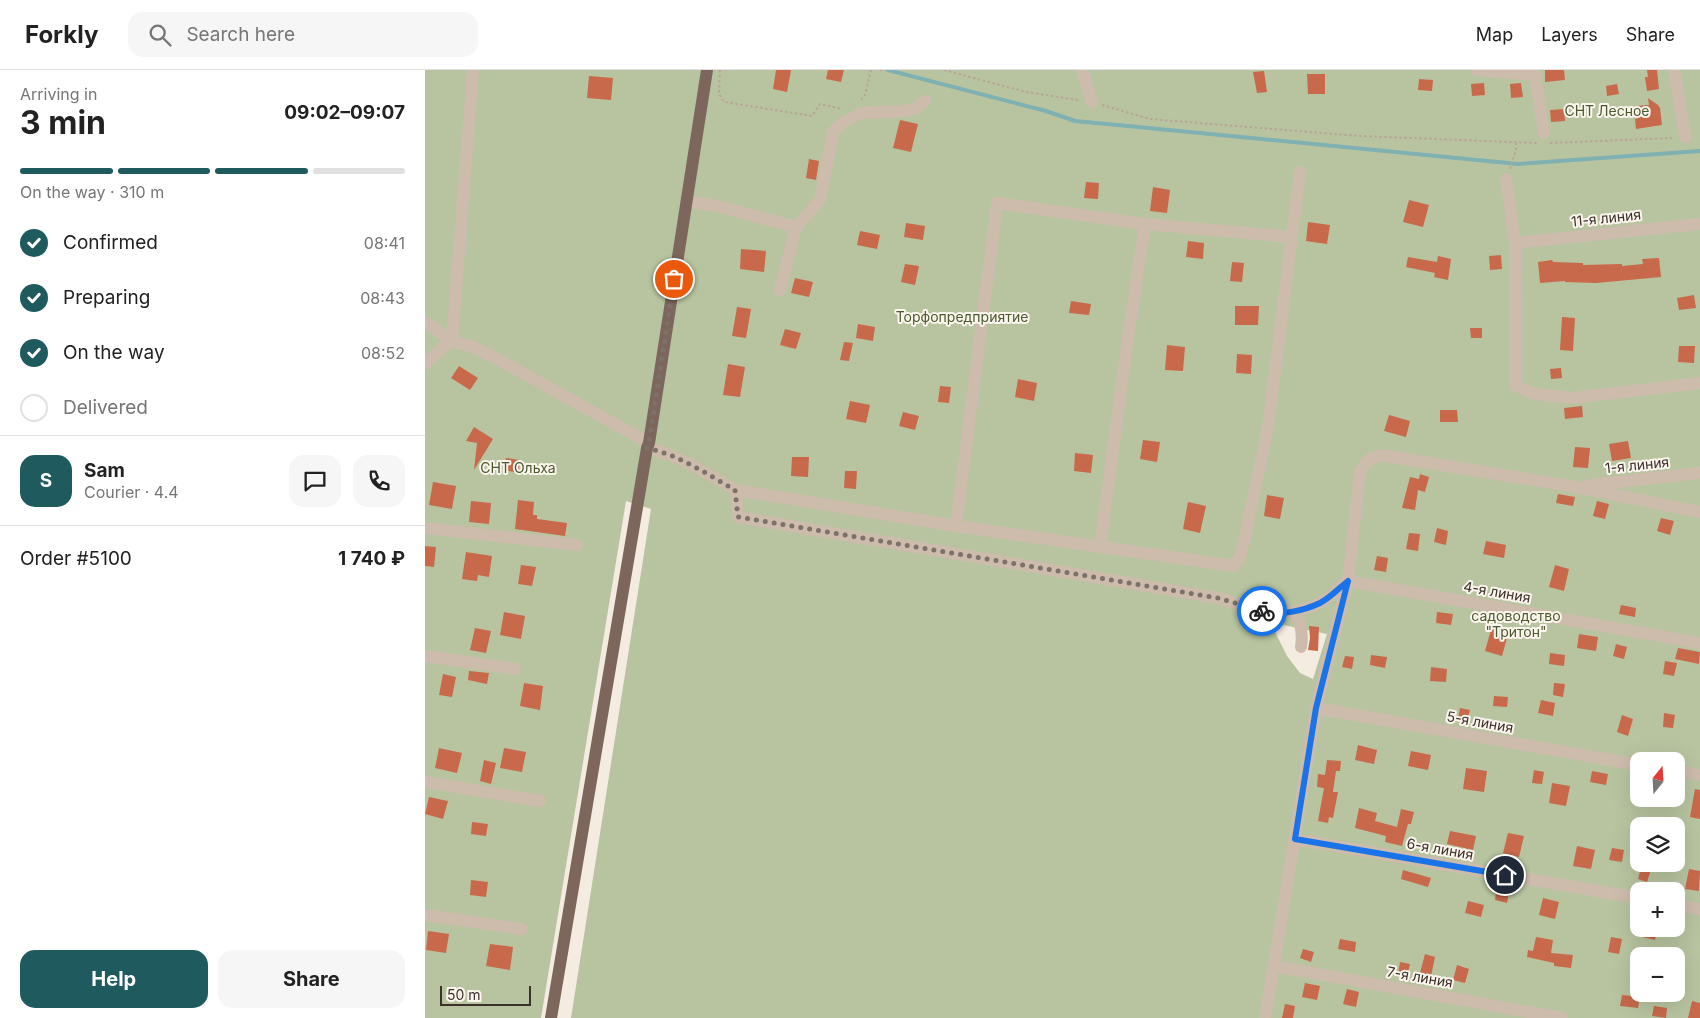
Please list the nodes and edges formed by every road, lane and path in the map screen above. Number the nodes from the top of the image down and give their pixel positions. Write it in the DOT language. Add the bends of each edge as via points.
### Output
graph roads {
  1 [pos="473,70"];
  2 [pos="707,70"];
  3 [pos="720,70"];
  4 [pos="871,70"];
  5 [pos="880,70"];
  6 [pos="885,70"];
  7 [pos="944,70"];
  8 [pos="1082,70"];
  9 [pos="1477,70"];
  10 [pos="1673,70"];
  11 [pos="1534,72"];
  12 [pos="861,100"];
  13 [pos="925,101"];
  14 [pos="1092,102"];
  15 [pos="844,109"];
  16 [pos="1685,137"];
  17 [pos="1545,140"];
  18 [pos="1516,142"];
  19 [pos="1300,172"];
  20 [pos="1506,179"];
  21 [pos="686,201"];
  22 [pos="1145,224"];
  23 [pos="1700,224"];
  24 [pos="796,227"];
  25 [pos="1291,237"];
  26 [pos="1515,243"];
  27 [pos="780,290"];
  28 [pos="425,322"];
  29 [pos="452,342"];
  30 [pos="425,364"];
  31 [pos="1700,383"];
  32 [pos="648,446"];
  33 [pos="1700,473"];
  34 [pos="1576,487"];
  35 [pos="735,490"];
  36 [pos="1700,512"];
  37 [pos="956,526"];
  38 [pos="425,528"];
  39 [pos="577,546"];
  40 [pos="1100,547"];
  41 [pos="1348,581"];
  42 [pos="1294,612"];
  43 [pos="1700,643"];
  44 [pos="1301,647"];
  45 [pos="425,656"];
  46 [pos="515,669"];
  47 [pos="1316,708"];
  48 [pos="1630,763"];
  49 [pos="1685,773"];
  50 [pos="1700,776"];
  51 [pos="425,782"];
  52 [pos="540,801"];
  53 [pos="1295,839"];
  54 [pos="1630,896"];
  55 [pos="1685,906"];
  56 [pos="1700,909"];
  57 [pos="425,915"];
  58 [pos="522,928"];
  59 [pos="1274,966"];
  60 [pos="551,1018"];
  61 [pos="1265,1018"];
  62 [pos="1562,1018"];
  1 -- 29 [label="street"];
  2 -- 21 [label="main road"];
  3 -- 15 [label="path" via="719,94 724,102 812,116 820,104"];
  4 -- 12 [label="path"];
  5 -- 6 [label="path"];
  7 -- 14 [label="path" via="1026,92"];
  8 -- 14 [label="street"];
  9 -- 11 [label="street"];
  10 -- 16 [label="street"];
  11 -- 17 [label="street"];
  13 -- 24 [label="street" via="906,111 861,113 842,123 833,132 820,200"];
  14 -- 18 [label="path" via="1150,119 1359,136"];
  16 -- 17 [label="path"];
  17 -- 18 [label="path"];
  18 -- 20 [label="path"];
  19 -- 25 [label="street"];
  20 -- 26 [label="street"];
  21 -- 24 [label="street"];
  21 -- 32 [label="main road"];
  22 -- 25 [label="street"];
  22 -- 37 [label="street" via="997,203"];
  22 -- 40 [label="street"];
  23 -- 26 [label="street, 11-я линия"];
  24 -- 27 [label="street"];
  25 -- 40 [label="street" via="1268,427 1241,555 1234,566"];
  26 -- 31 [label="street" via="1516,386 1535,394 1572,398"];
  28 -- 29 [label="street"];
  29 -- 30 [label="street"];
  29 -- 32 [label="street" via="490,355"];
  32 -- 35 [label="street" via="687,462"];
  32 -- 60 [label="main road"];
  33 -- 34 [label="street, 1-я линия"];
  34 -- 36 [label="street"];
  34 -- 41 [label="street" via="1375,456 1360,471"];
  35 -- 37 [label="street"];
  35 -- 42 [label="street" via="738,517 1218,598 1269,613"];
  37 -- 40 [label="street"];
  38 -- 39 [label="street"];
  41 -- 42 [label="street" via="1321,603"];
  41 -- 43 [label="street, 4-я линия"];
  41 -- 47 [label="street"];
  42 -- 44 [label="street" via="1301,628"];
  45 -- 46 [label="street"];
  47 -- 48 [label="street, 5-я линия"];
  47 -- 53 [label="street"];
  49 -- 50 [label="street"];
  51 -- 52 [label="street"];
  53 -- 54 [label="street, 6-я линия"];
  53 -- 59 [label="street"];
  55 -- 56 [label="street"];
  57 -- 58 [label="street"];
  59 -- 61 [label="street"];
  59 -- 62 [label="street, 7-я линия"];
}
